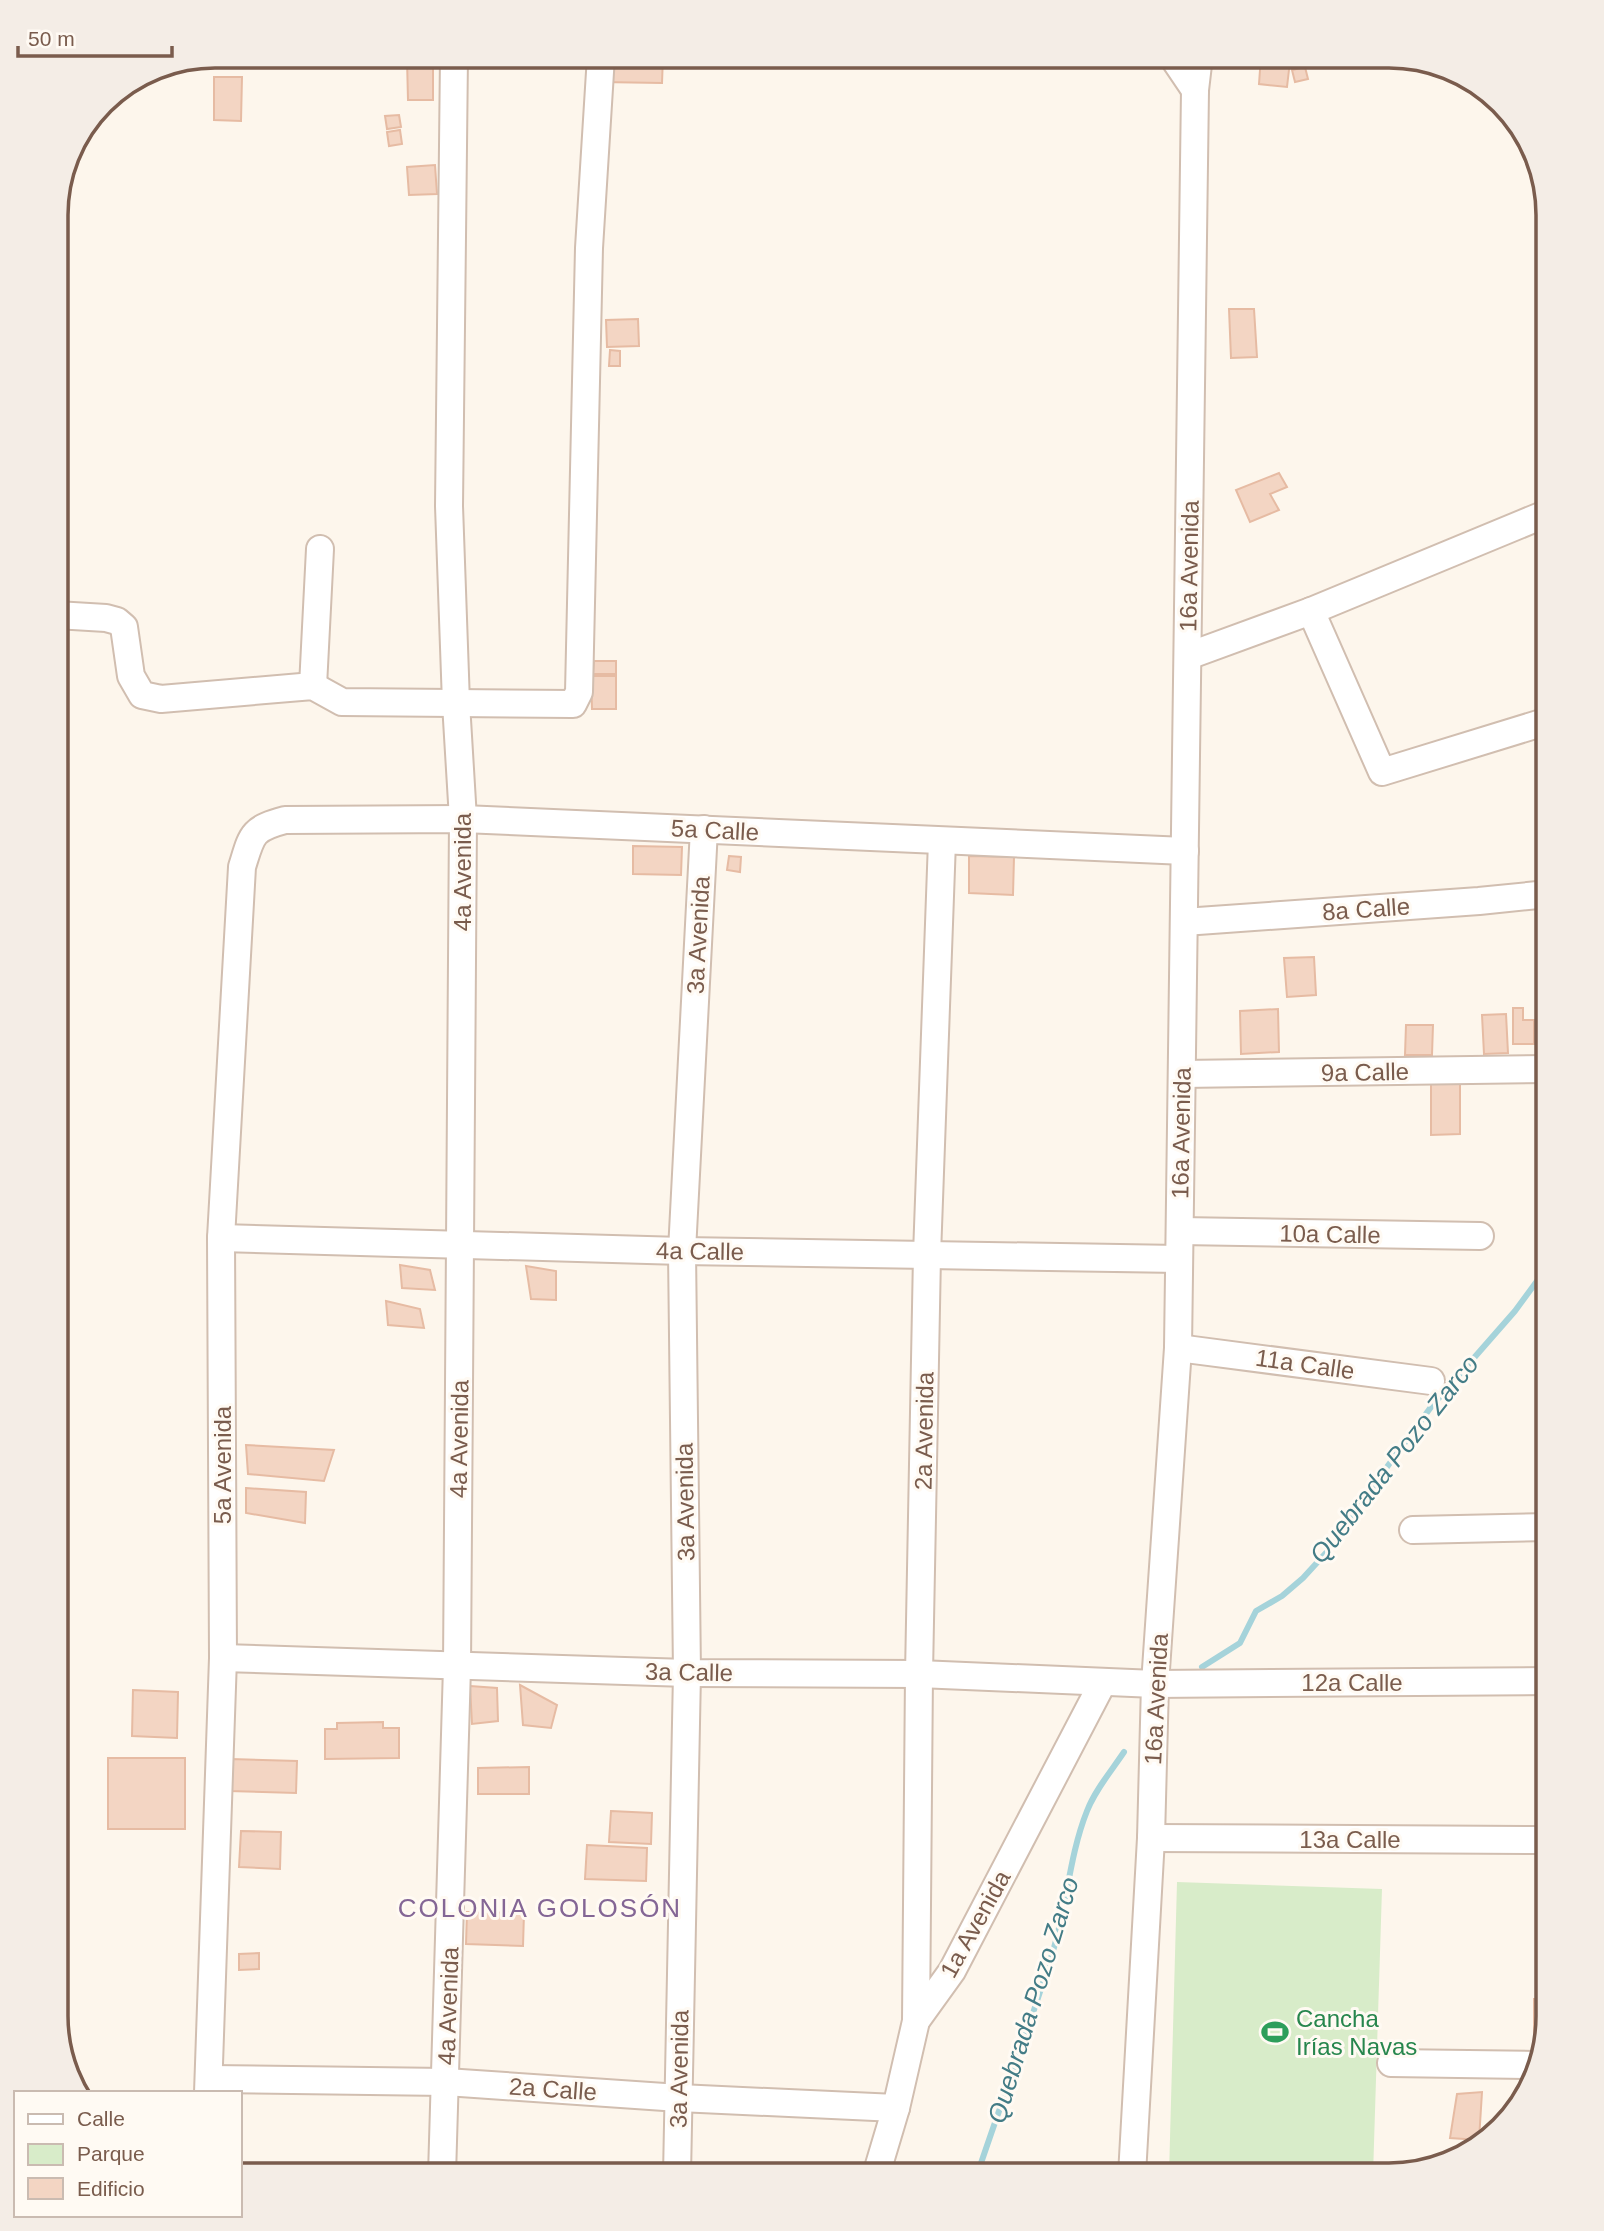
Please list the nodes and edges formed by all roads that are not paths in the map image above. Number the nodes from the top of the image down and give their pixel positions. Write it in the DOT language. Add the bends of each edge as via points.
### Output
graph roads {
  1 [pos="454,68"];
  2 [pos="600,68"];
  3 [pos="1181,69"];
  4 [pos="1197,69"];
  5 [pos="1195,90"];
  6 [pos="1536,518"];
  7 [pos="320,549"];
  8 [pos="1311,611"];
  9 [pos="69,616"];
  10 [pos="1188,656"];
  11 [pos="313,686"];
  12 [pos="456,703"];
  13 [pos="1536,725"];
  14 [pos="463,819"];
  15 [pos="704,829"];
  16 [pos="251,839"];
  17 [pos="942,841"];
  18 [pos="1185,851"];
  19 [pos="1536,895"];
  20 [pos="1184,922"];
  21 [pos="1536,1069"];
  22 [pos="1182,1074"];
  23 [pos="1180,1231"];
  24 [pos="1480,1236"];
  25 [pos="221,1238"];
  26 [pos="461,1243"];
  27 [pos="681,1251"];
  28 [pos="927,1255"];
  29 [pos="1179,1259"];
  30 [pos="1178,1348"];
  31 [pos="1432,1381"];
  32 [pos="1536,1527"];
  33 [pos="1413,1530"];
  34 [pos="223,1658"];
  35 [pos="457,1667"];
  36 [pos="687,1673"];
  37 [pos="919,1674"];
  38 [pos="1536,1681"];
  39 [pos="1103,1682"];
  40 [pos="1156,1684"];
  41 [pos="1151,1838"];
  42 [pos="1536,1840"];
  43 [pos="916,2021"];
  44 [pos="1391,2063"];
  45 [pos="1527,2065"];
  46 [pos="446,2082"];
  47 [pos="209,2086"];
  48 [pos="679,2098"];
  49 [pos="896,2108"];
  50 [pos="443,2162"];
  51 [pos="677,2162"];
  52 [pos="880,2163"];
  53 [pos="1133,2163"];
  1 -- 12 [label="street, 4a Avenida" via="449,506"];
  2 -- 12 [label="street" via="589,248 579,692 573,704"];
  3 -- 5 [label="street"];
  4 -- 5 [label="street, 16a Avenida"];
  5 -- 10 [label="street, 16a Avenida"];
  6 -- 8 [label="street"];
  7 -- 11 [label="street"];
  8 -- 10 [label="street"];
  8 -- 13 [label="street" via="1382,772"];
  9 -- 11 [label="street" via="106,618 124,627 131,676 142,695 160,699"];
  10 -- 18 [label="street, 16a Avenida"];
  11 -- 12 [label="street" via="342,702"];
  12 -- 14 [label="street, 4a Avenida"];
  14 -- 15 [label="street, 5a Calle"];
  14 -- 16 [label="street, 5a Calle" via="285,820 263,826"];
  14 -- 26 [label="street, 4a Avenida"];
  15 -- 17 [label="street, 5a Calle"];
  15 -- 27 [label="street, 3a Avenida"];
  16 -- 25 [label="street, 5a Avenida" via="242,866"];
  17 -- 18 [label="street, 5a Calle"];
  17 -- 28 [label="street, 2a Avenida"];
  18 -- 20 [label="street, 16a Avenida"];
  19 -- 20 [label="street, 8a Calle"];
  20 -- 22 [label="street, 16a Avenida"];
  21 -- 22 [label="street, 9a Calle"];
  22 -- 23 [label="street, 16a Avenida"];
  23 -- 24 [label="street, 10a Calle"];
  23 -- 29 [label="street, 16a Avenida"];
  25 -- 26 [label="street, 4a Calle"];
  25 -- 34 [label="street, 5a Avenida"];
  26 -- 27 [label="street, 4a Calle"];
  26 -- 35 [label="street, 4a Avenida"];
  27 -- 28 [label="street, 4a Calle"];
  27 -- 36 [label="street, 3a Avenida"];
  28 -- 29 [label="street, 4a Calle"];
  28 -- 37 [label="street, 2a Avenida"];
  29 -- 30 [label="street, 16a Avenida"];
  30 -- 31 [label="street, 11a Calle"];
  30 -- 40 [label="street, 16a Avenida"];
  32 -- 33 [label="street"];
  34 -- 35 [label="street, 3a Calle"];
  34 -- 47 [label="street, 5a Avenida"];
  35 -- 36 [label="street, 3a Calle"];
  35 -- 46 [label="street, 4a Avenida"];
  36 -- 37 [label="street, 3a Calle"];
  36 -- 48 [label="street, 3a Avenida"];
  37 -- 39 [label="street, 3a Calle"];
  37 -- 43 [label="street, 2a Avenida"];
  38 -- 40 [label="street, 12a Calle"];
  39 -- 40 [label="street, 3a Calle"];
  39 -- 43 [label="street, 1a Avenida" via="952,1971"];
  40 -- 41 [label="street, 16a Avenida"];
  41 -- 42 [label="street, 13a Calle"];
  41 -- 53 [label="street, 16a Avenida"];
  43 -- 49 [label="street, 1a Avenida"];
  44 -- 45 [label="street"];
  46 -- 47 [label="street, 2a Calle"];
  46 -- 48 [label="street, 2a Calle"];
  46 -- 50 [label="street, 4a Avenida"];
  48 -- 49 [label="street, 2a Calle"];
  48 -- 51 [label="street, 3a Avenida"];
  49 -- 52 [label="street, 1a Avenida"];
}
